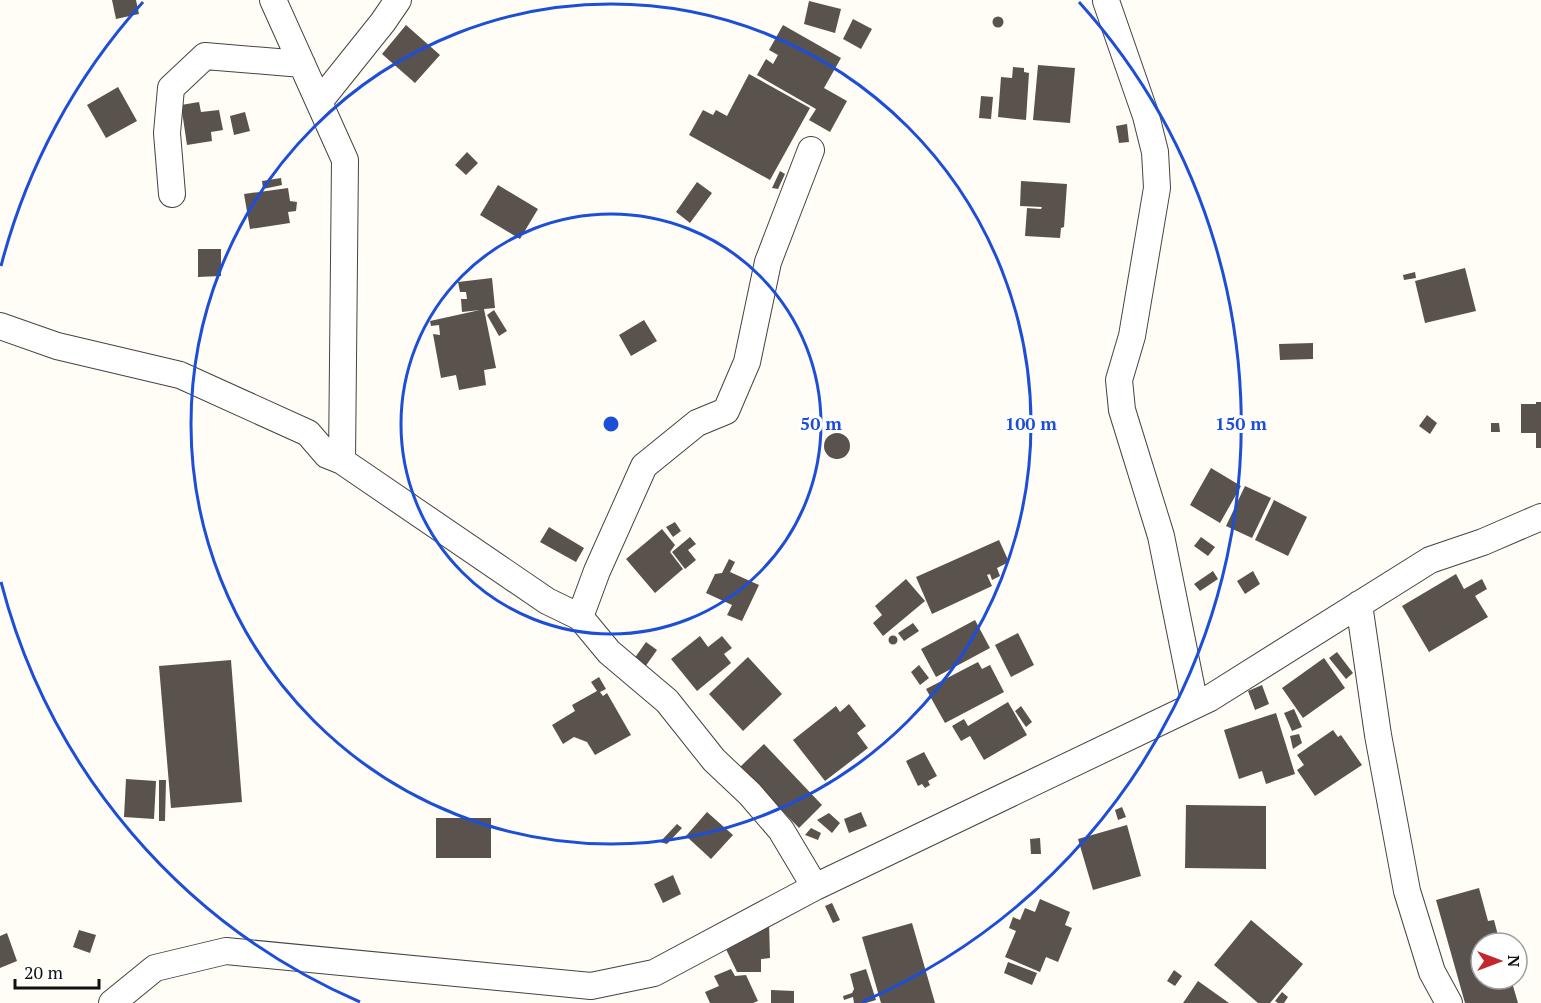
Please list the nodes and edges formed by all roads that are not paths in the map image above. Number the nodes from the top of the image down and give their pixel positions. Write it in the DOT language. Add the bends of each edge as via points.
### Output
graph roads {
  1 [pos="273,0"];
  2 [pos="398,0"];
  3 [pos="1106,1"];
  4 [pos="302,64"];
  5 [pos="319,102"];
  6 [pos="811,150"];
  7 [pos="172,194"];
  8 [pos="0,326"];
  9 [pos="342,461"];
  10 [pos="1541,517"];
  11 [pos="1359,604"];
  12 [pos="580,617"];
  13 [pos="1195,705"];
  14 [pos="815,887"];
  15 [pos="112,1003"];
  16 [pos="1449,1003"];
  1 -- 4 [label="street"];
  2 -- 5 [label="street"];
  3 -- 13 [label="street" via="1153,143 1157,188 1132,336 1119,380 1122,410 1161,537"];
  4 -- 5 [label="street"];
  4 -- 7 [label="street" via="204,56 171,88 167,133"];
  5 -- 9 [label="street" via="345,160"];
  6 -- 12 [label="street" via="768,262 747,362 726,411 697,423 644,466"];
  8 -- 9 [label="street" via="57,345 180,375 308,433 327,455"];
  9 -- 12 [label="street" via="547,601"];
  10 -- 11 [label="street" via="1430,560"];
  11 -- 13 [label="street"];
  11 -- 16 [label="street" via="1407,891 1432,972"];
  12 -- 14 [label="street" via="609,652 667,701 714,760 750,794 781,830"];
  13 -- 14 [label="street"];
  14 -- 15 [label="street" via="654,973 591,986 226,951 155,968"];
}
